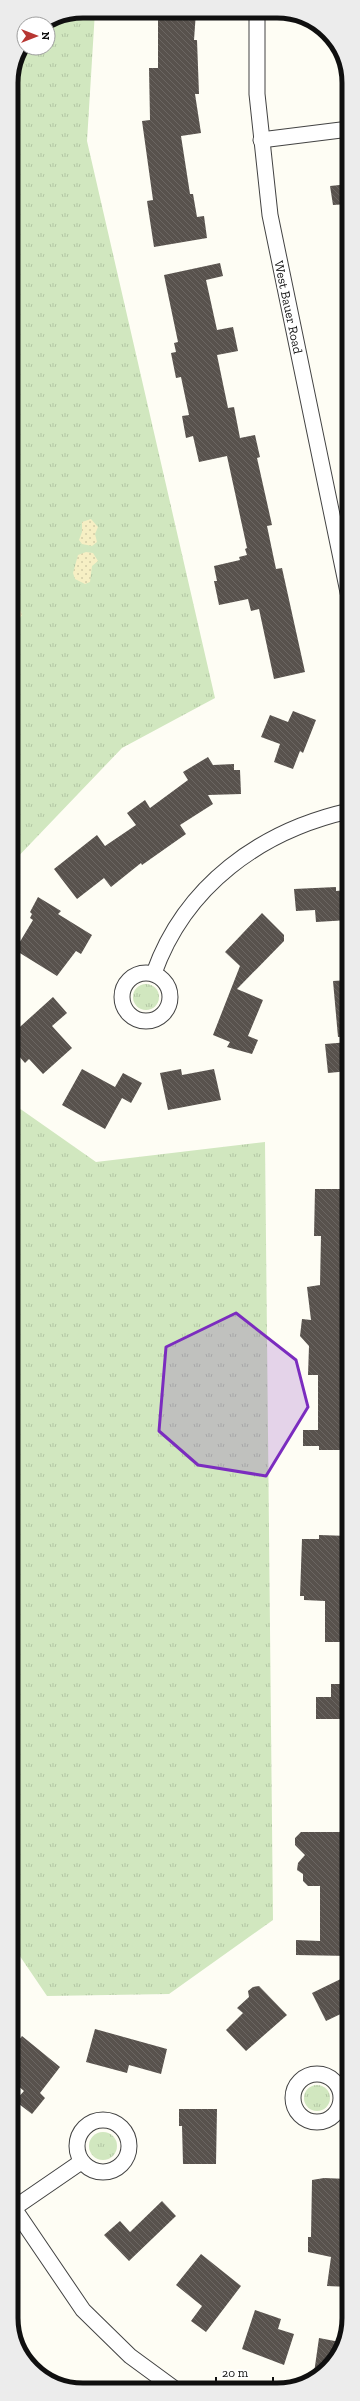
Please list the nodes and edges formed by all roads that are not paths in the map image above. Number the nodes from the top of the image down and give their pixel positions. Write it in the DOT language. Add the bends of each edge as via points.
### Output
graph roads {
  1 [pos="257,18"];
  2 [pos="342,130"];
  3 [pos="261,140"];
  4 [pos="342,563"];
  5 [pos="342,813"];
  6 [pos="154,973"];
  7 [pos="81,2162"];
  8 [pos="18,2203"];
  9 [pos="18,2213"];
  10 [pos="167,2383"];
  1 -- 3 [label="street, West Bauer Road" via="257,94"];
  2 -- 3 [label="street"];
  3 -- 4 [label="street, West Bauer Road" via="270,215"];
  5 -- 6 [label="street" via="294,828 242,857 210,884 184,913 167,939"];
  7 -- 8 [label="street"];
  9 -- 10 [label="street" via="83,2310 130,2356"];
}
